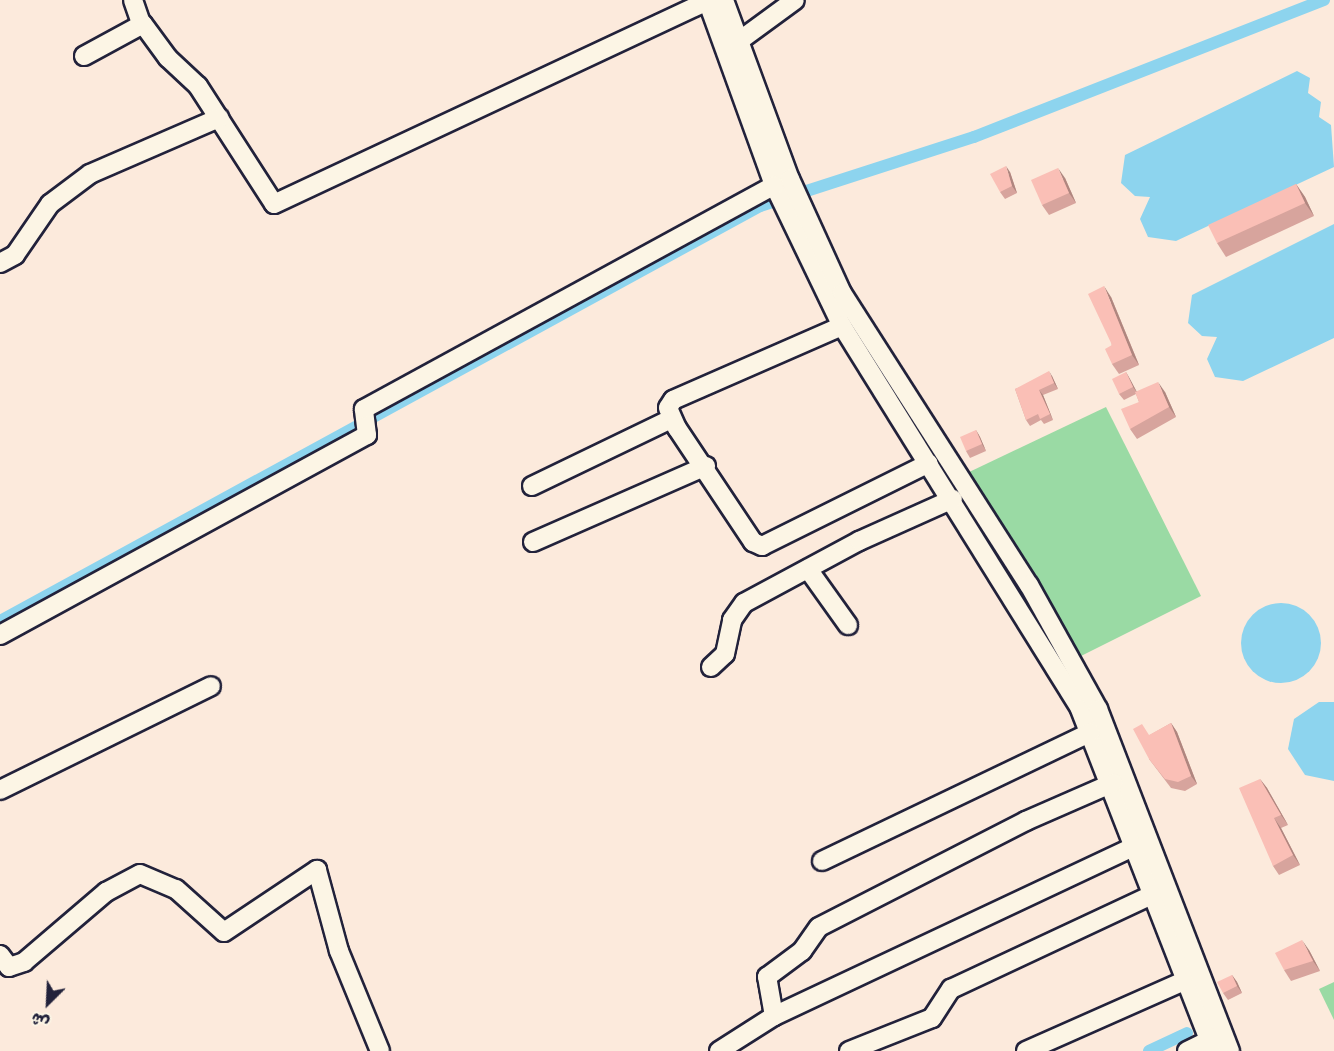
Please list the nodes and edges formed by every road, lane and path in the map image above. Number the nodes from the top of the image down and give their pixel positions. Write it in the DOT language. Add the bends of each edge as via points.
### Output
graph roads {
  1 [pos="133,0"];
  2 [pos="707,0"];
  3 [pos="724,0"];
  4 [pos="795,0"];
  5 [pos="141,23"];
  6 [pos="739,41"];
  7 [pos="84,56"];
  8 [pos="219,118"];
  9 [pos="774,185"];
  10 [pos="0,263"];
  11 [pos="842,326"];
  12 [pos="671,419"];
  13 [pos="929,463"];
  14 [pos="706,466"];
  15 [pos="532,486"];
  16 [pos="953,500"];
  17 [pos="533,542"];
  18 [pos="808,569"];
  19 [pos="848,625"];
  20 [pos="0,635"];
  21 [pos="711,667"];
  22 [pos="211,686"];
  23 [pos="1091,732"];
  24 [pos="1113,783"];
  25 [pos="0,790"];
  26 [pos="1135,846"];
  27 [pos="822,861"];
  28 [pos="1152,895"];
  29 [pos="0,955"];
  30 [pos="1182,981"];
  31 [pos="774,1016"];
  32 [pos="1214,1042"];
  33 [pos="380,1051"];
  34 [pos="718,1051"];
  35 [pos="849,1051"];
  36 [pos="1026,1051"];
  37 [pos="1187,1051"];
  38 [pos="1230,1051"];
  1 -- 5 [label="street"];
  2 -- 8 [label="street" via="281,203 265,197"];
  2 -- 9 [label="street"];
  3 -- 6 [label="street"];
  4 -- 6 [label="street"];
  5 -- 7 [label="street"];
  5 -- 8 [label="street"];
  6 -- 32 [label="street" via="790,179 842,293 1029,585 1098,709 1129,779"];
  8 -- 10 [label="street" via="90,174 50,204 20,249"];
  9 -- 11 [label="street"];
  9 -- 20 [label="street" via="364,409 367,435"];
  11 -- 12 [label="street" via="674,400 668,408"];
  11 -- 13 [label="street"];
  12 -- 14 [label="street"];
  12 -- 15 [label="street"];
  13 -- 14 [label="street" via="762,546 753,542"];
  13 -- 16 [label="street"];
  14 -- 17 [label="street"];
  16 -- 18 [label="street"];
  16 -- 23 [label="street" via="1061,671"];
  18 -- 19 [label="street"];
  18 -- 21 [label="street" via="736,610 725,654"];
  22 -- 25 [label="street"];
  23 -- 24 [label="street"];
  23 -- 27 [label="street"];
  24 -- 26 [label="street"];
  24 -- 31 [label="street" via="1016,826 819,927 802,951 767,977"];
  26 -- 28 [label="street"];
  26 -- 31 [label="street"];
  28 -- 30 [label="street"];
  28 -- 35 [label="street" via="951,989 932,1018"];
  29 -- 33 [label="street" via="9,967 24,962 106,892 140,874 177,889 224,932 317,870 339,951"];
  30 -- 32 [label="street"];
  30 -- 36 [label="street"];
  31 -- 34 [label="street"];
  32 -- 37 [label="street"];
  32 -- 38 [label="street"];
}
